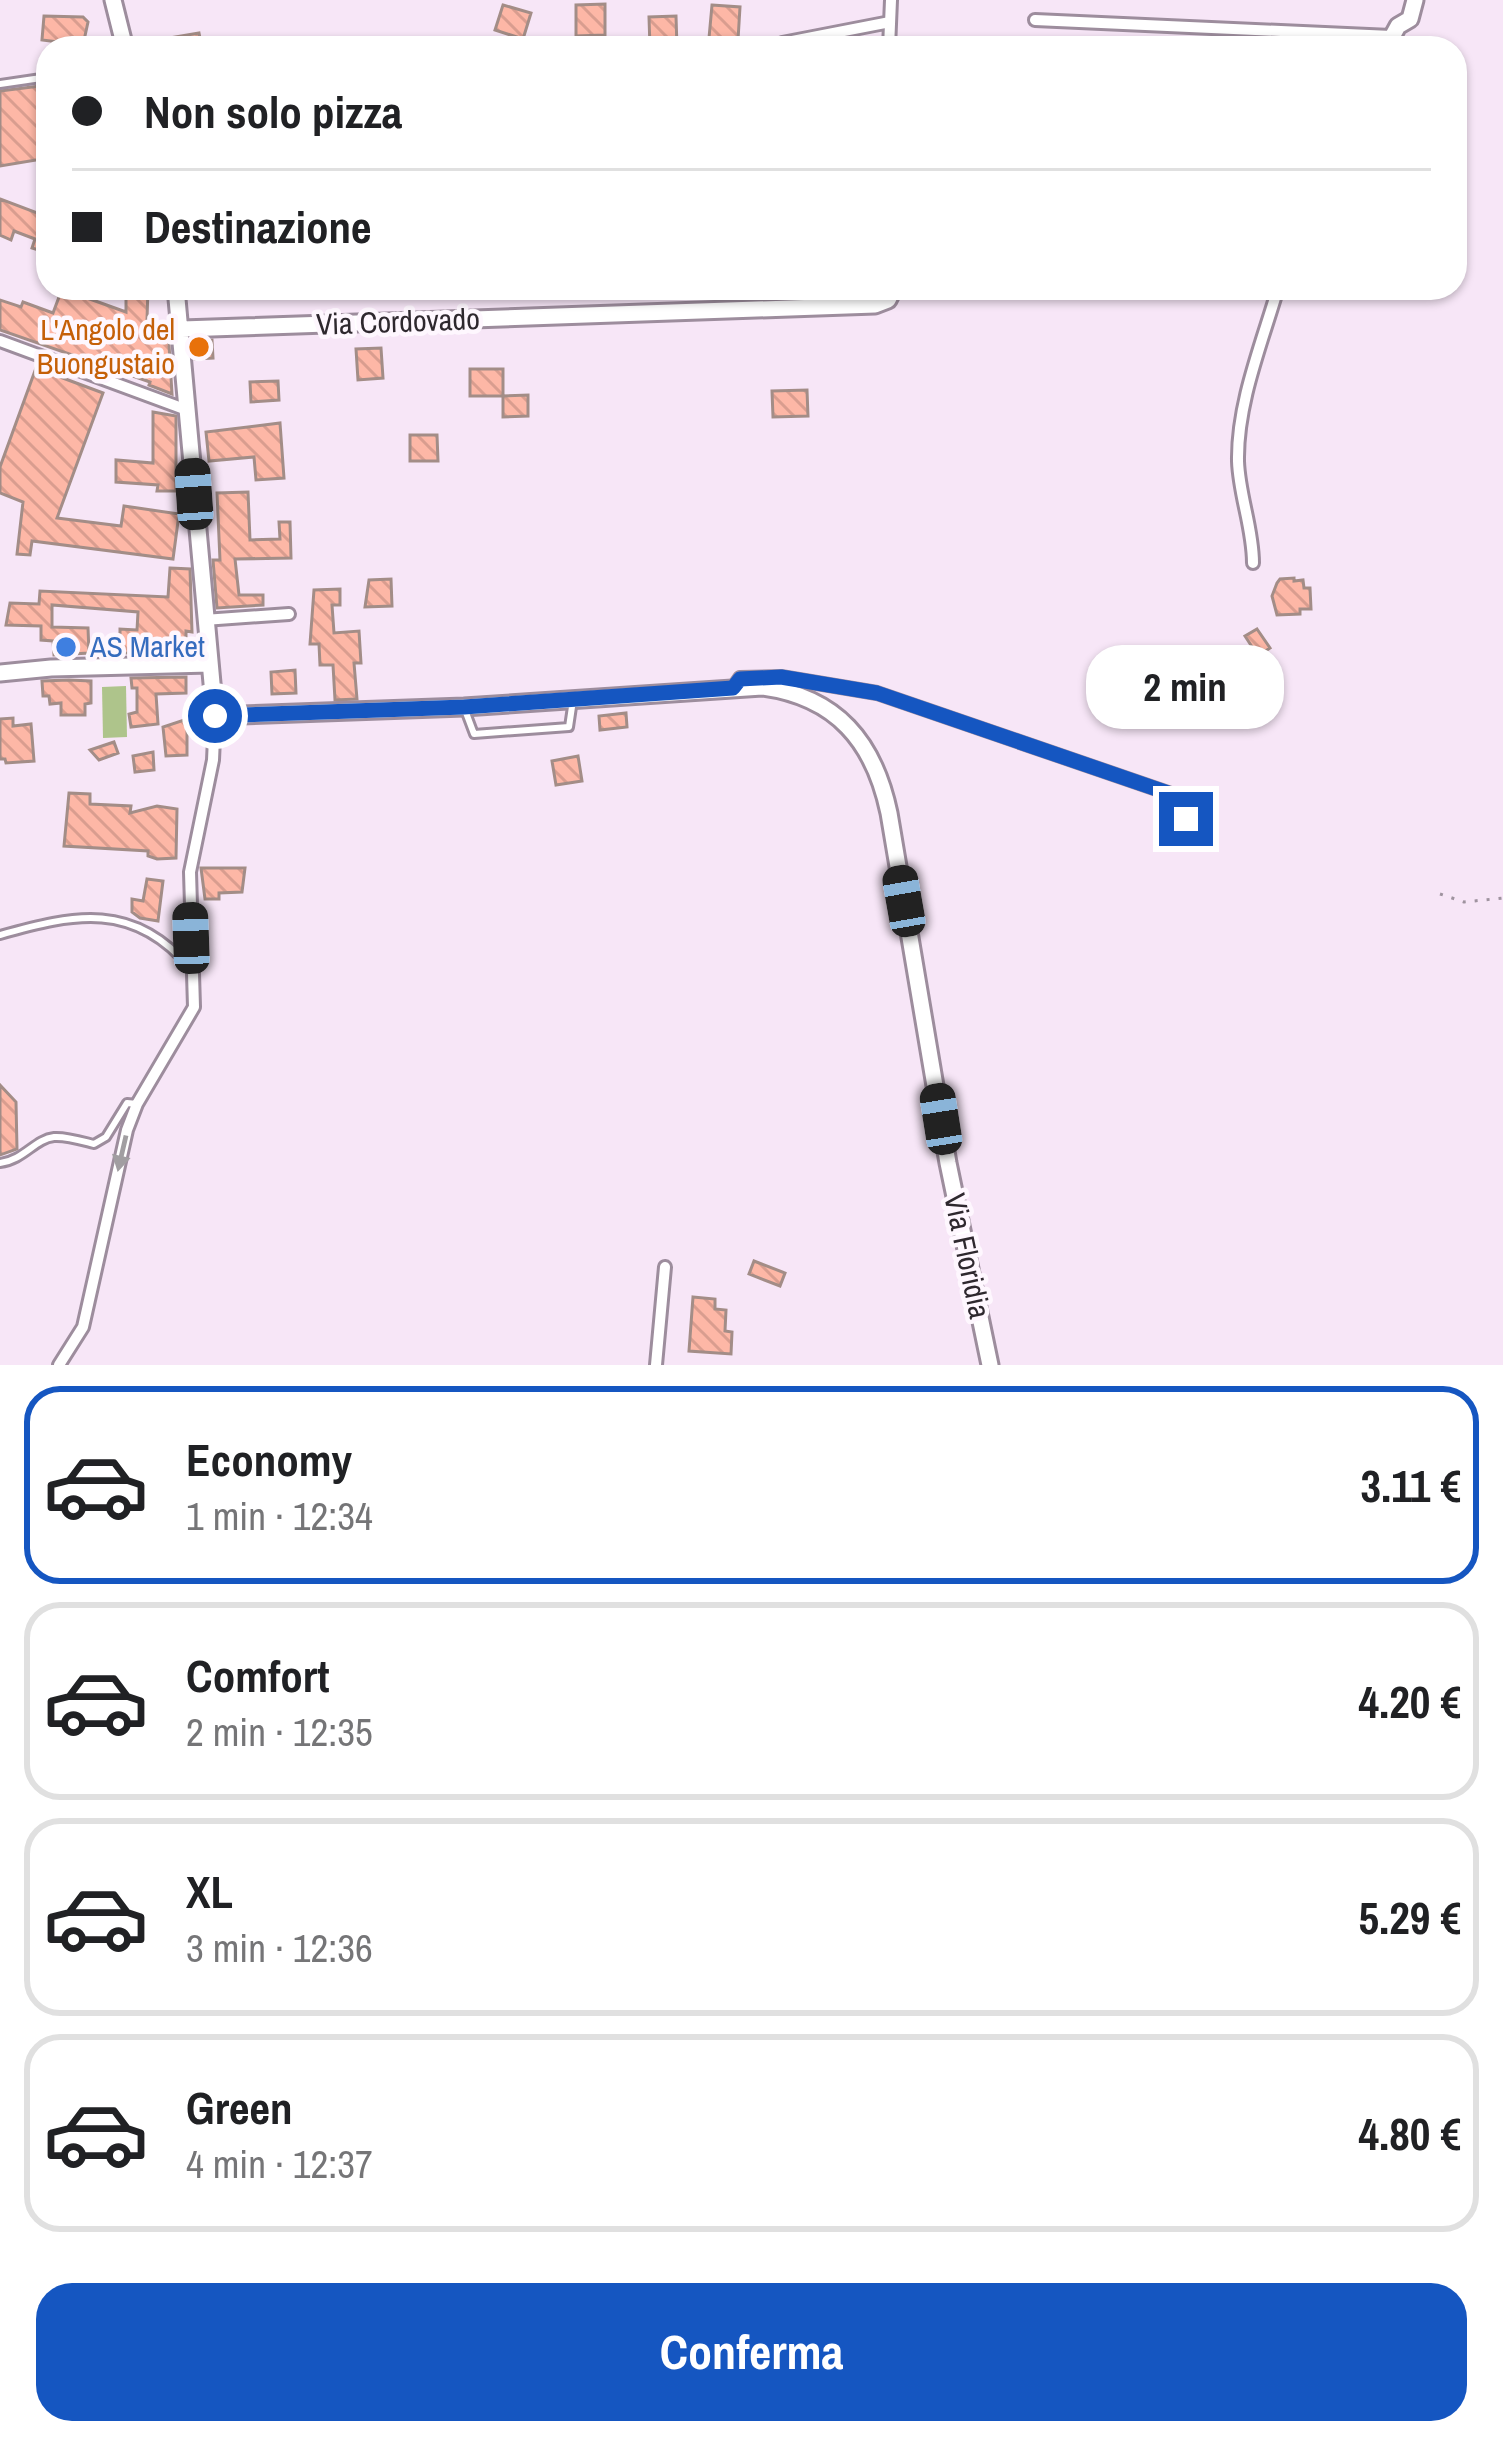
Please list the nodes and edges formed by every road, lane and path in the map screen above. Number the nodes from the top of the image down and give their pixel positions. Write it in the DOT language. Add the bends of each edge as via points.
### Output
graph roads {
  1 [pos="113,0"];
  2 [pos="891,0"];
  3 [pos="1415,0"];
  4 [pos="1035,20"];
  5 [pos="890,22"];
  6 [pos="122,36"];
  7 [pos="818,36"];
  8 [pos="889,36"];
  9 [pos="1292,36"];
  10 [pos="1394,36"];
  11 [pos="36,79"];
  12 [pos="0,84"];
  13 [pos="178,300"];
  14 [pos="887,300"];
  15 [pos="1275,300"];
  16 [pos="182,329"];
  17 [pos="0,341"];
  18 [pos="187,410"];
  19 [pos="1253,562"];
  20 [pos="289,614"];
  21 [pos="204,620"];
  22 [pos="209,664"];
  23 [pos="0,674"];
  24 [pos="733,688"];
  25 [pos="573,700"];
  26 [pos="464,707"];
  27 [pos="215,716"];
  28 [pos="1183,840"];
  29 [pos="1440,894"];
  30 [pos="1503,898"];
  31 [pos="0,935"];
  32 [pos="192,970"];
  33 [pos="137,1104"];
  34 [pos="0,1163"];
  35 [pos="665,1267"];
  36 [pos="59,1365"];
  37 [pos="656,1365"];
  38 [pos="990,1365"];
  1 -- 6 [label="street"];
  2 -- 5 [label="street"];
  3 -- 10 [label="street"];
  4 -- 9 [label="street"];
  5 -- 7 [label="street"];
  5 -- 8 [label="street"];
  11 -- 12 [label="lane"];
  13 -- 16 [label="street"];
  14 -- 16 [label="street, Via Cordovado"];
  15 -- 19 [label="street" via="1239,430"];
  16 -- 18 [label="street"];
  17 -- 18 [label="street"];
  18 -- 21 [label="street"];
  20 -- 21 [label="street"];
  21 -- 22 [label="street"];
  22 -- 23 [label="street"];
  22 -- 27 [label="street"];
  24 -- 25 [label="street, Via Floridia"];
  24 -- 28 [label="street" via="740,679 781,677 877,693 1177,796 1185,804"];
  24 -- 38 [label="street, Via Floridia" via="803,695 848,728 881,776"];
  25 -- 26 [label="street, Via Floridia"];
  25 -- 26 [label="lane" via="569,728 474,734"];
  26 -- 27 [label="street, Via Floridia"];
  27 -- 32 [label="street" via="190,872"];
  29 -- 30 [label="path" via="1464,902"];
  31 -- 32 [label="lane" via="114,917"];
  32 -- 33 [label="street" via="189,1021"];
  33 -- 34 [label="lane" via="127,1103 94,1144 46,1138"];
  33 -- 36 [label="street, one-way" via="83,1327"];
  35 -- 37 [label="street"];
}
